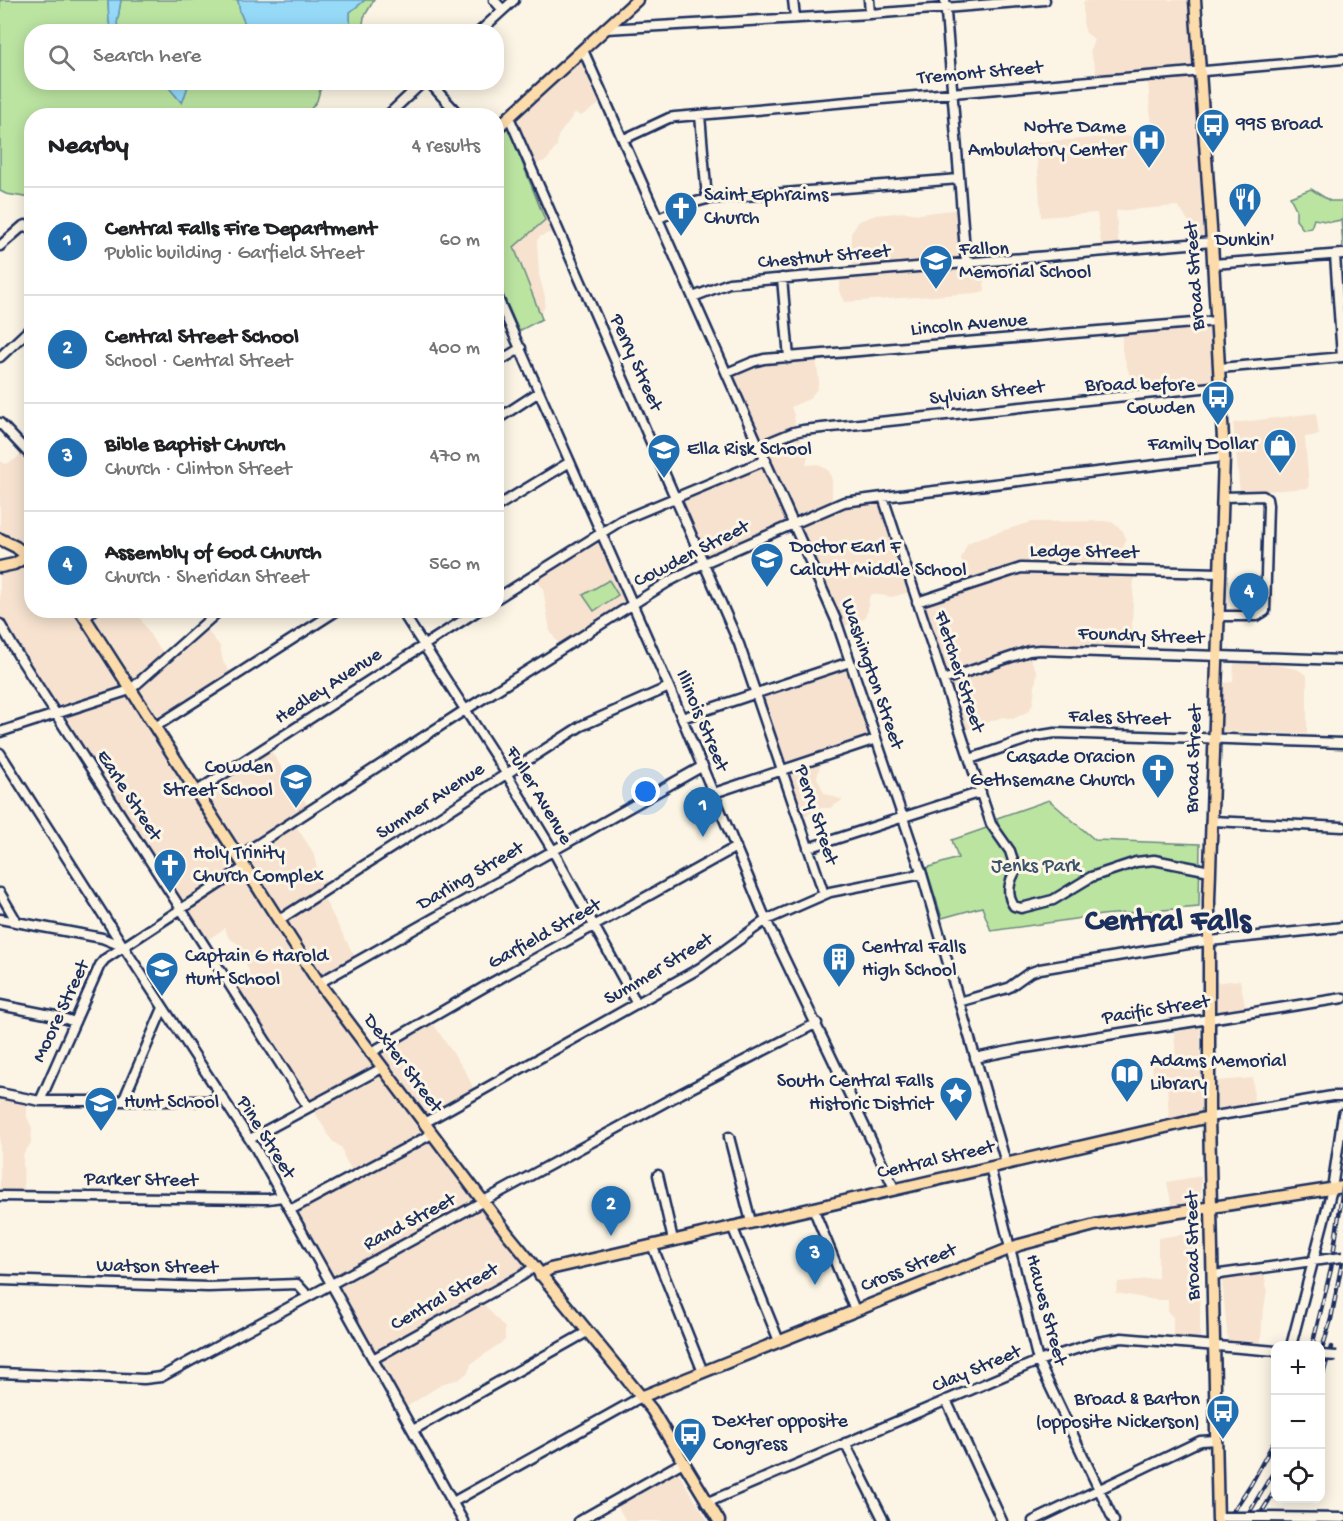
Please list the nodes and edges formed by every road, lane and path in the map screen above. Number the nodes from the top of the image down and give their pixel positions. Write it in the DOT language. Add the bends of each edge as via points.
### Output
graph roads {
  1 [pos="494,0"];
  2 [pos="514,0"];
  3 [pos="637,0"];
  4 [pos="794,0"];
  5 [pos="869,0"];
  6 [pos="1045,0"];
  7 [pos="1195,0"];
  8 [pos="1029,1"];
  9 [pos="945,4"];
  10 [pos="503,10"];
  11 [pos="870,14"];
  12 [pos="795,17"];
  13 [pos="488,24"];
  14 [pos="606,29"];
  15 [pos="583,50"];
  16 [pos="1343,59"];
  17 [pos="1200,72"];
  18 [pos="415,90"];
  19 [pos="436,90"];
  20 [pos="952,93"];
  21 [pos="395,108"];
  22 [pos="453,108"];
  23 [pos="700,115"];
  24 [pos="509,117"];
  25 [pos="504,122"];
  26 [pos="624,139"];
  27 [pos="959,179"];
  28 [pos="707,199"];
  29 [pos="659,218"];
  30 [pos="24,228"];
  31 [pos="1212,242"];
  32 [pos="0,246"];
  33 [pos="1339,255"];
  34 [pos="966,263"];
  35 [pos="1213,264"];
  36 [pos="782,278"];
  37 [pos="693,297"];
  38 [pos="504,311"];
  39 [pos="1217,321"];
  40 [pos="24,334"];
  41 [pos="521,348"];
  42 [pos="0,357"];
  43 [pos="1343,357"];
  44 [pos="504,358"];
  45 [pos="789,358"];
  46 [pos="1220,369"];
  47 [pos="726,373"];
  48 [pos="1221,386"];
  49 [pos="539,392"];
  50 [pos="504,415"];
  51 [pos="0,423"];
  52 [pos="760,446"];
  53 [pos="23,448"];
  54 [pos="1224,457"];
  55 [pos="766,460"];
  56 [pos="570,462"];
  57 [pos="884,497"];
  58 [pos="1223,497"];
  59 [pos="676,498"];
  60 [pos="504,502"];
  61 [pos="794,524"];
  62 [pos="601,531"];
  63 [pos="0,539"];
  64 [pos="24,553"];
  65 [pos="24,560"];
  66 [pos="704,563"];
  67 [pos="0,567"];
  68 [pos="1220,573"];
  69 [pos="504,594"];
  70 [pos="917,602"];
  71 [pos="633,603"];
  72 [pos="1219,616"];
  73 [pos="89,618"];
  74 [pos="211,618"];
  75 [pos="325,618"];
  76 [pos="406,618"];
  77 [pos="467,618"];
  78 [pos="0,624"];
  79 [pos="424,646"];
  80 [pos="1218,656"];
  81 [pos="1343,660"];
  82 [pos="850,662"];
  83 [pos="943,680"];
  84 [pos="669,687"];
  85 [pos="130,690"];
  86 [pos="756,693"];
  87 [pos="465,710"];
  88 [pos="55,714"];
  89 [pos="682,718"];
  90 [pos="155,727"];
  91 [pos="0,732"];
  92 [pos="876,739"];
  93 [pos="1214,739"];
  94 [pos="1343,743"];
  95 [pos="0,753"];
  96 [pos="970,759"];
  97 [pos="703,766"];
  98 [pos="783,770"];
  99 [pos="506,773"];
  100 [pos="197,791"];
  101 [pos="981,792"];
  102 [pos="714,793"];
  103 [pos="902,816"];
  104 [pos="1211,821"];
  105 [pos="1343,827"];
  106 [pos="736,847"];
  107 [pos="808,848"];
  108 [pos="552,849"];
  109 [pos="238,857"];
  110 [pos="245,867"];
  111 [pos="1210,871"];
  112 [pos="922,874"];
  113 [pos="0,892"];
  114 [pos="824,894"];
  115 [pos="180,908"];
  116 [pos="0,919"];
  117 [pos="279,920"];
  118 [pos="766,920"];
  119 [pos="17,922"];
  120 [pos="595,926"];
  121 [pos="1343,927"];
  122 [pos="1209,941"];
  123 [pos="123,946"];
  124 [pos="318,983"];
  125 [pos="1343,998"];
  126 [pos="959,1002"];
  127 [pos="637,1004"];
  128 [pos="0,1005"];
  129 [pos="163,1008"];
  130 [pos="1209,1019"];
  131 [pos="75,1022"];
  132 [pos="817,1023"];
  133 [pos="370,1053"];
  134 [pos="975,1058"];
  135 [pos="382,1068"];
  136 [pos="0,1094"];
  137 [pos="1343,1096"];
  138 [pos="221,1098"];
  139 [pos="40,1101"];
  140 [pos="123,1101"];
  141 [pos="308,1107"];
  142 [pos="1343,1114"];
  143 [pos="1209,1117"];
  144 [pos="424,1123"];
  145 [pos="432,1134"];
  146 [pos="729,1137"];
  147 [pos="250,1139"];
  148 [pos="1006,1163"];
  149 [pos="990,1167"];
  150 [pos="658,1174"];
  151 [pos="1338,1187"];
  152 [pos="895,1190"];
  153 [pos="0,1196"];
  154 [pos="282,1197"];
  155 [pos="484,1203"];
  156 [pos="813,1208"];
  157 [pos="1211,1208"];
  158 [pos="290,1210"];
  159 [pos="751,1222"];
  160 [pos="732,1226"];
  161 [pos="673,1240"];
  162 [pos="652,1245"];
  163 [pos="1011,1247"];
  164 [pos="1343,1257"];
  165 [pos="1312,1262"];
  166 [pos="537,1271"];
  167 [pos="1213,1275"];
  168 [pos="0,1280"];
  169 [pos="330,1284"];
  170 [pos="308,1296"];
  171 [pos="855,1310"];
  172 [pos="587,1332"];
  173 [pos="778,1341"];
  174 [pos="1292,1341"];
  175 [pos="1214,1347"];
  176 [pos="1271,1351"];
  177 [pos="1325,1355"];
  178 [pos="1340,1356"];
  179 [pos="373,1359"];
  180 [pos="1038,1361"];
  181 [pos="703,1372"];
  182 [pos="0,1373"];
  183 [pos="641,1397"];
  184 [pos="946,1400"];
  185 [pos="413,1430"];
  186 [pos="1216,1440"];
  187 [pos="845,1443"];
  188 [pos="683,1462"];
  189 [pos="1099,1489"];
  190 [pos="453,1502"];
  191 [pos="706,1503"];
  192 [pos="1220,1518"];
  193 [pos="1343,1518"];
  194 [pos="463,1521"];
  195 [pos="579,1521"];
  196 [pos="718,1521"];
  197 [pos="884,1521"];
  198 [pos="1002,1521"];
  199 [pos="1033,1521"];
  200 [pos="1114,1521"];
  1 -- 10 [label="street"];
  2 -- 10 [label="street"];
  3 -- 14 [label="main road"];
  4 -- 12 [label="street"];
  5 -- 11 [label="street"];
  6 -- 8 [label="street"];
  7 -- 17 [label="main road, Broad Street"];
  8 -- 9 [label="street"];
  9 -- 11 [label="street"];
  9 -- 20 [label="street"];
  10 -- 13 [label="street"];
  11 -- 12 [label="street"];
  12 -- 14 [label="street"];
  14 -- 15 [label="main road"];
  15 -- 24 [label="main road"];
  15 -- 26 [label="street, Washington Street"];
  16 -- 17 [label="street, Tremont Street"];
  17 -- 20 [label="street, Tremont Street"];
  17 -- 31 [label="main road, Broad Street"];
  18 -- 21 [label="street"];
  19 -- 22 [label="street"];
  20 -- 23 [label="street, Tremont Street"];
  20 -- 27 [label="street"];
  23 -- 26 [label="street, Tremont Street" via="669,118"];
  23 -- 28 [label="street"];
  24 -- 25 [label="main road"];
  24 -- 59 [label="street, Perry Street"];
  26 -- 29 [label="street, Washington Street"];
  27 -- 28 [label="street"];
  27 -- 34 [label="street"];
  28 -- 29 [label="street"];
  29 -- 37 [label="street, Washington Street"];
  30 -- 32 [label="street"];
  31 -- 34 [label="street, Chestnut Street"];
  31 -- 35 [label="main road, Broad Street"];
  33 -- 35 [label="street"];
  33 -- 43 [label="street"];
  34 -- 36 [label="street, Chestnut Street"];
  35 -- 39 [label="main road, Broad Street"];
  36 -- 37 [label="street, Chestnut Street" via="729,283"];
  36 -- 45 [label="street"];
  37 -- 47 [label="street, Washington Street"];
  38 -- 41 [label="street, Illinois Street"];
  39 -- 45 [label="street, Lincoln Avenue"];
  39 -- 46 [label="main road, Broad Street"];
  40 -- 42 [label="street"];
  41 -- 44 [label="street"];
  41 -- 49 [label="street, Illinois Street"];
  43 -- 46 [label="street"];
  45 -- 47 [label="street, Lincoln Avenue" via="753,362"];
  46 -- 48 [label="main road, Broad Street"];
  47 -- 52 [label="street, Washington Street"];
  48 -- 52 [label="street, Sylvian Street" via="803,430"];
  48 -- 54 [label="main road, Broad Street"];
  49 -- 50 [label="street"];
  49 -- 56 [label="street, Illinois Street"];
  51 -- 53 [label="street"];
  52 -- 55 [label="street, Washington Street"];
  54 -- 57 [label="street, Cowden Street"];
  54 -- 58 [label="main road, Broad Street"];
  55 -- 59 [label="street"];
  55 -- 61 [label="street, Washington Street"];
  56 -- 60 [label="street"];
  56 -- 62 [label="street, Illinois Street"];
  57 -- 61 [label="street, Cowden Street" via="844,502"];
  57 -- 70 [label="street, Fletcher Street"];
  58 -- 68 [label="main road, Broad Street"];
  58 -- 72 [label="street" via="1263,496 1268,505 1264,612 1257,616"];
  59 -- 62 [label="street"];
  59 -- 66 [label="street, Perry Street"];
  61 -- 66 [label="street, Cowden Street"];
  61 -- 82 [label="street, Washington Street" via="834,614"];
  62 -- 69 [label="street"];
  62 -- 71 [label="street, Illinois Street"];
  63 -- 64 [label="main road"];
  65 -- 67 [label="main road"];
  66 -- 71 [label="street, Cowden Street"];
  66 -- 86 [label="street, Perry Street"];
  68 -- 70 [label="street, Ledge Street" via="1020,568"];
  68 -- 72 [label="main road, Broad Street"];
  70 -- 83 [label="street, Fletcher Street"];
  71 -- 84 [label="street, Illinois Street"];
  71 -- 87 [label="street, Cowden Street"];
  72 -- 80 [label="main road, Broad Street"];
  73 -- 85 [label="main road, Dexter Street"];
  74 -- 85 [label="street"];
  75 -- 90 [label="street"];
  76 -- 79 [label="street, Fuller Avenue"];
  77 -- 79 [label="street, Hedley Avenue"];
  78 -- 88 [label="street, Earle Street"];
  79 -- 87 [label="street, Fuller Avenue"];
  79 -- 100 [label="street, Hedley Avenue"];
  80 -- 81 [label="street, Foundry Street"];
  80 -- 83 [label="street, Foundry Street" via="1034,650"];
  80 -- 93 [label="main road, Broad Street"];
  82 -- 86 [label="street"];
  82 -- 92 [label="street, Washington Street"];
  83 -- 96 [label="street, Fletcher Street"];
  84 -- 89 [label="street, Illinois Street"];
  84 -- 99 [label="street, Sumner Avenue" via="587,723"];
  85 -- 88 [label="street"];
  85 -- 90 [label="main road, Dexter Street"];
  86 -- 89 [label="street"];
  86 -- 98 [label="street, Perry Street"];
  87 -- 99 [label="street, Fuller Avenue"];
  87 -- 109 [label="street, Cowden Street"];
  88 -- 91 [label="street"];
  88 -- 115 [label="street, Earle Street"];
  89 -- 97 [label="street, Illinois Street"];
  90 -- 100 [label="main road, Dexter Street"];
  92 -- 98 [label="street"];
  92 -- 103 [label="street, Washington Street"];
  93 -- 94 [label="street, Fales Street"];
  93 -- 96 [label="street, Fales Street" via="1055,733"];
  93 -- 104 [label="main road, Broad Street"];
  95 -- 123 [label="street, Pine Street"];
  96 -- 101 [label="street, Fletcher Street"];
  97 -- 102 [label="street, Illinois Street"];
  97 -- 108 [label="street, Darling Street"];
  98 -- 102 [label="street"];
  98 -- 107 [label="street, Perry Street"];
  99 -- 108 [label="street, Fuller Avenue"];
  99 -- 117 [label="street, Sumner Avenue"];
  100 -- 109 [label="main road, Dexter Street"];
  101 -- 103 [label="street"];
  101 -- 111 [label="street, Fletcher Street" via="991,824 1013,858 1016,870 1009,896 1018,908 1053,900 1092,877 1136,862 1154,860"];
  102 -- 106 [label="street, Illinois Street"];
  103 -- 107 [label="street"];
  103 -- 112 [label="street, Washington Street"];
  104 -- 105 [label="street"];
  104 -- 111 [label="main road, Broad Street"];
  106 -- 118 [label="street, Illinois Street"];
  106 -- 120 [label="street, Garfield Street"];
  107 -- 114 [label="street, Perry Street"];
  108 -- 120 [label="street, Fuller Avenue"];
  108 -- 124 [label="street, Darling Street"];
  109 -- 110 [label="main road, Dexter Street"];
  110 -- 115 [label="street, Moore Street"];
  110 -- 117 [label="main road, Dexter Street"];
  111 -- 122 [label="main road, Broad Street"];
  112 -- 114 [label="street, Summer Street"];
  112 -- 126 [label="street, Washington Street"];
  113 -- 119 [label="street"];
  114 -- 118 [label="street, Summer Street"];
  115 -- 123 [label="street, Moore Street"];
  115 -- 141 [label="street, Earle Street"];
  116 -- 119 [label="street"];
  117 -- 124 [label="main road, Dexter Street"];
  118 -- 127 [label="street, Summer Street" via="700,968"];
  118 -- 132 [label="street, Illinois Street"];
  119 -- 123 [label="street" via="102,938"];
  120 -- 127 [label="street, Fuller Avenue"];
  120 -- 133 [label="street, Garfield Street"];
  121 -- 122 [label="street"];
  122 -- 126 [label="street" via="1040,969 1008,988"];
  122 -- 130 [label="main road, Broad Street"];
  123 -- 129 [label="street, Pine Street"];
  123 -- 131 [label="street, Moore Street" via="100,965"];
  124 -- 133 [label="main road, Dexter Street"];
  125 -- 130 [label="street, Pacific Street"];
  126 -- 134 [label="street, Washington Street"];
  127 -- 144 [label="street, Summer Street"];
  128 -- 131 [label="street"];
  129 -- 138 [label="street, Pine Street"];
  129 -- 140 [label="street"];
  130 -- 134 [label="street, Pacific Street"];
  130 -- 143 [label="main road, Broad Street"];
  131 -- 139 [label="street, Moore Street"];
  132 -- 152 [label="street, Illinois Street"];
  132 -- 155 [label="street, Rand Street"];
  133 -- 135 [label="main road, Dexter Street"];
  134 -- 148 [label="street, Washington Street"];
  135 -- 141 [label="street"];
  135 -- 144 [label="main road, Dexter Street"];
  136 -- 139 [label="street"];
  137 -- 143 [label="street, Central Street"];
  138 -- 140 [label="street"];
  138 -- 147 [label="street, Pine Street"];
  139 -- 140 [label="street"];
  141 -- 147 [label="street"];
  142 -- 151 [label="street"];
  143 -- 148 [label="main road, Central Street"];
  143 -- 157 [label="main road, Broad Street"];
  144 -- 145 [label="main road, Dexter Street"];
  145 -- 155 [label="main road, Dexter Street"];
  145 -- 158 [label="street"];
  146 -- 159 [label="street"];
  147 -- 154 [label="street, Pine Street"];
  148 -- 149 [label="main road, Central Street"];
  149 -- 152 [label="main road, Central Street"];
  149 -- 163 [label="street, Hawes Street"];
  150 -- 161 [label="street"];
  151 -- 157 [label="main road, Cross Street"];
  151 -- 165 [label="street"];
  152 -- 156 [label="main road, Central Street"];
  153 -- 154 [label="street, Parker Street"];
  154 -- 158 [label="street, Pine Street"];
  155 -- 166 [label="main road, Dexter Street"];
  155 -- 169 [label="street, Rand Street"];
  156 -- 159 [label="main road, Central Street"];
  156 -- 171 [label="street"];
  157 -- 163 [label="main road, Cross Street" via="1095,1225"];
  157 -- 167 [label="main road, Broad Street"];
  158 -- 169 [label="street, Pine Street"];
  159 -- 160 [label="main road, Central Street"];
  160 -- 161 [label="main road, Central Street"];
  160 -- 173 [label="street"];
  161 -- 162 [label="main road, Central Street"];
  162 -- 166 [label="main road, Central Street"];
  162 -- 181 [label="street"];
  163 -- 171 [label="main road, Cross Street"];
  163 -- 180 [label="street, Hawes Street"];
  164 -- 165 [label="street, bridge"];
  165 -- 167 [label="street"];
  165 -- 174 [label="street"];
  166 -- 172 [label="main road, Dexter Street"];
  166 -- 179 [label="street, Central Street" via="523,1275"];
  167 -- 175 [label="main road, Broad Street"];
  168 -- 170 [label="street, Watson Street" via="208,1287 291,1284 300,1286"];
  169 -- 170 [label="street, Rand Street"];
  169 -- 179 [label="street, Pine Street"];
  170 -- 182 [label="street, Rand Street" via="154,1379"];
  171 -- 173 [label="main road, Cross Street"];
  172 -- 183 [label="main road, Dexter Street"];
  172 -- 185 [label="street"];
  173 -- 181 [label="main road, Cross Street"];
  175 -- 176 [label="street, Clay Street"];
  175 -- 180 [label="street, Clay Street" via="1117,1338"];
  175 -- 186 [label="main road, Broad Street"];
  177 -- 178 [label="street, bridge"];
  179 -- 185 [label="street, Pine Street"];
  180 -- 184 [label="street, Clay Street"];
  180 -- 189 [label="street, Hawes Street"];
  181 -- 183 [label="main road, Cross Street"];
  183 -- 188 [label="main road, Dexter Street"];
  183 -- 190 [label="street, Cross Street"];
  184 -- 187 [label="street, Clay Street"];
  184 -- 198 [label="street"];
  185 -- 190 [label="street, Pine Street"];
  186 -- 189 [label="street" via="1200,1441"];
  186 -- 192 [label="main road, Broad Street"];
  187 -- 191 [label="street, Clay Street"];
  187 -- 197 [label="street"];
  188 -- 191 [label="main road, Dexter Street"];
  188 -- 195 [label="street"];
  189 -- 199 [label="street"];
  189 -- 200 [label="street, Hawes Street"];
  190 -- 194 [label="street, Pine Street"];
  191 -- 196 [label="main road, Dexter Street"];
  192 -- 193 [label="street, bridge"];
}
